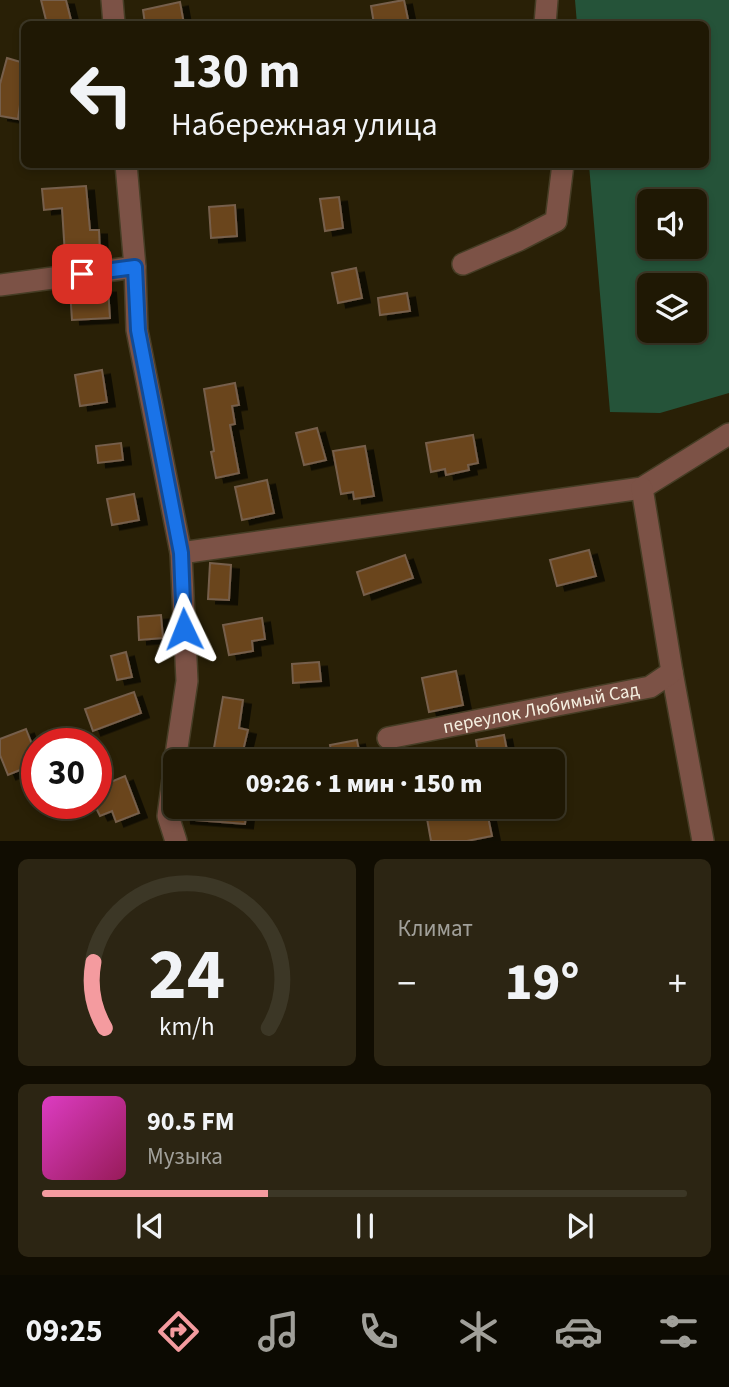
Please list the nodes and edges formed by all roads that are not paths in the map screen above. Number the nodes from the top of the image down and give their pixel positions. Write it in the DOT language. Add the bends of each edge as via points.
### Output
graph roads {
  1 [pos="112,0"];
  2 [pos="547,0"];
  3 [pos="114,21"];
  4 [pos="545,21"];
  5 [pos="126,168"];
  6 [pos="563,168"];
  7 [pos="463,264"];
  8 [pos="135,267"];
  9 [pos="0,285"];
  10 [pos="729,434"];
  11 [pos="642,488"];
  12 [pos="181,553"];
  13 [pos="672,672"];
  14 [pos="388,738"];
  15 [pos="177,749"];
  16 [pos="168,819"];
  17 [pos="169,819"];
  18 [pos="164,841"];
  19 [pos="176,841"];
  20 [pos="703,841"];
  1 -- 3 [label="street"];
  2 -- 4 [label="street"];
  5 -- 8 [label="street"];
  6 -- 7 [label="street" via="556,221"];
  8 -- 9 [label="street"];
  8 -- 12 [label="street" via="138,330"];
  10 -- 11 [label="street"];
  11 -- 12 [label="street"];
  11 -- 13 [label="street"];
  12 -- 15 [label="street" via="187,681"];
  13 -- 14 [label="street, переулок Любимый Сад" via="650,687"];
  13 -- 20 [label="street"];
  16 -- 18 [label="street"];
  17 -- 19 [label="street"];
}
